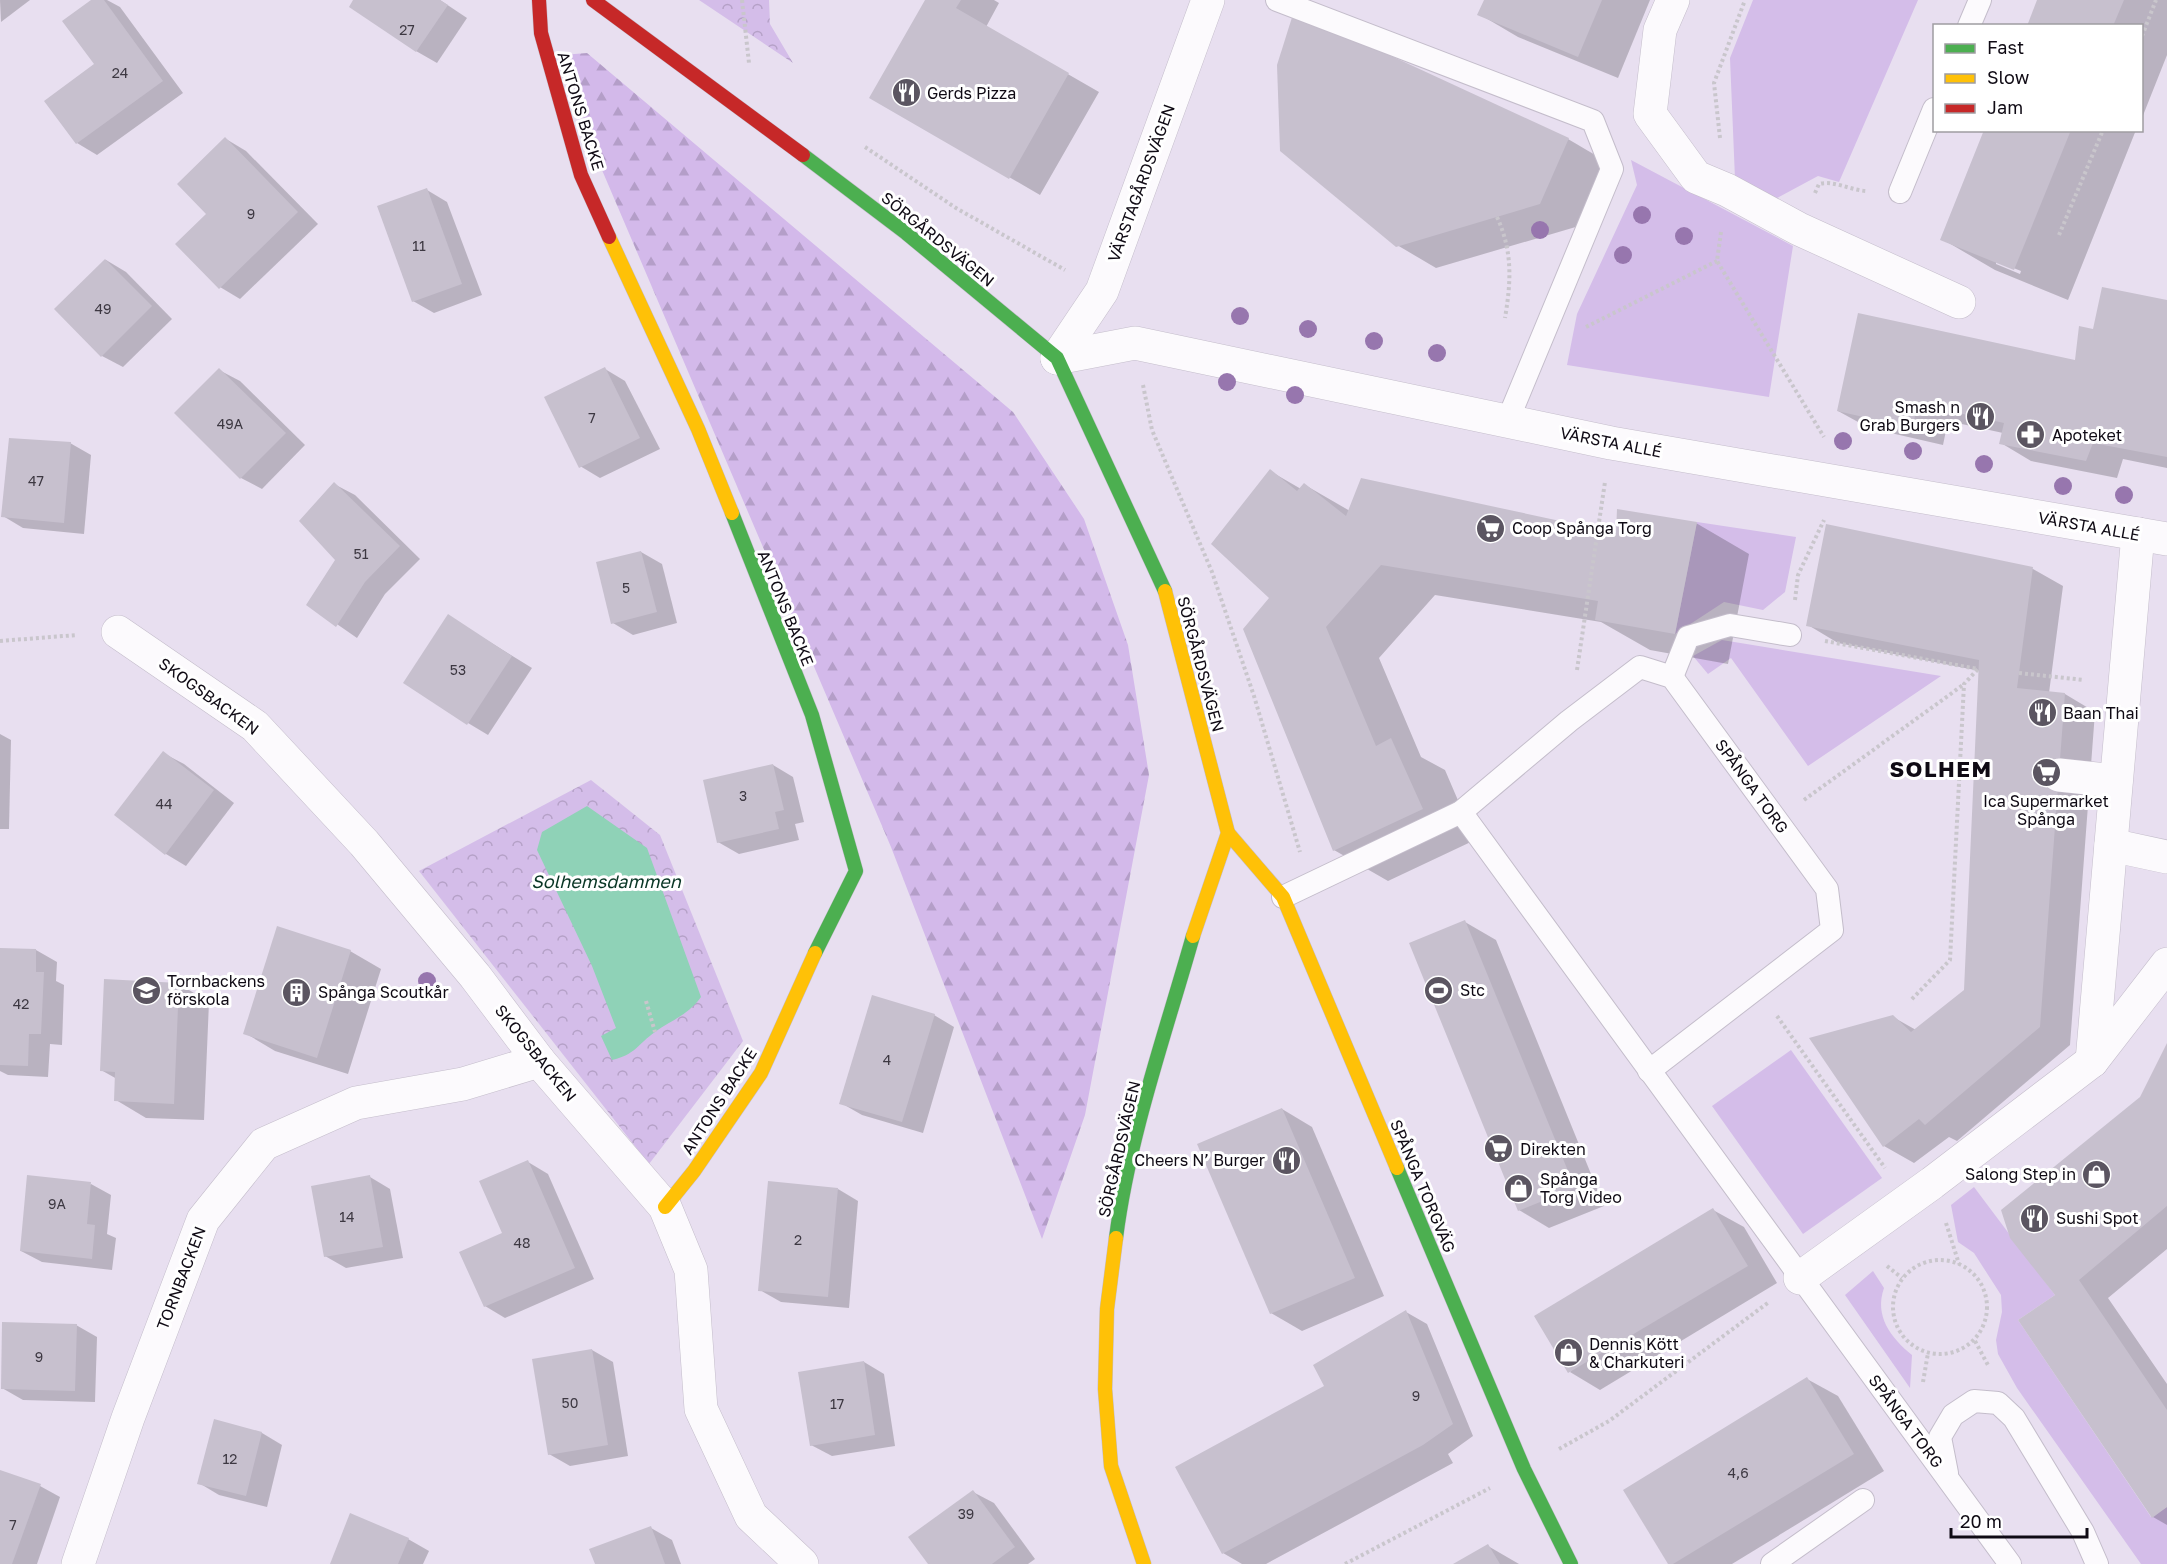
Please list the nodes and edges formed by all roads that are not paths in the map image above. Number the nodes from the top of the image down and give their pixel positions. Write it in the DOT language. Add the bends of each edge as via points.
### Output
graph roads {
  1 [pos="540,0"];
  2 [pos="593,0"];
  3 [pos="1209,0"];
  4 [pos="1277,0"];
  5 [pos="1672,0"];
  6 [pos="1980,0"];
  7 [pos="1971,24"];
  8 [pos="1933,114"];
  9 [pos="1900,192"];
  10 [pos="1959,302"];
  11 [pos="1057,358"];
  12 [pos="1508,422"];
  13 [pos="2152,536"];
  14 [pos="118,632"];
  15 [pos="1790,635"];
  16 [pos="1672,677"];
  17 [pos="2059,775"];
  18 [pos="2116,781"];
  19 [pos="1461,812"];
  20 [pos="1228,833"];
  21 [pos="2111,845"];
  22 [pos="2167,857"];
  23 [pos="1283,897"];
  24 [pos="2167,964"];
  25 [pos="539,1061"];
  26 [pos="2092,1061"];
  27 [pos="1649,1071"];
  28 [pos="665,1207"];
  29 [pos="1800,1278"];
  30 [pos="1947,1476"];
  31 [pos="1863,1500"];
  32 [pos="78,1564"];
  33 [pos="802,1564"];
  34 [pos="1144,1564"];
  35 [pos="1570,1564"];
  36 [pos="1772,1564"];
  37 [pos="2010,1564"];
  38 [pos="2097,1564"];
  1 -- 28 [label="street, ANTONS BACKE" via="541,33 581,174 698,429 812,715 856,871 761,1073"];
  2 -- 11 [label="street, SÖRGÅRDSVÄGEN" via="906,233"];
  3 -- 11 [label="street, VÄRSTAGÅRDSVÄGEN" via="1102,291"];
  4 -- 12 [label="lane" via="1593,121 1612,169"];
  5 -- 10 [label="street" via="1660,30 1650,114 1696,177"];
  6 -- 7 [label="lane"];
  8 -- 9 [label="lane"];
  11 -- 12 [label="street, VÄRSTA ALLÉ" via="1135,343"];
  11 -- 20 [label="street, SÖRGÅRDSVÄGEN" via="1165,592"];
  12 -- 13 [label="street, VÄRSTA ALLÉ" via="1841,484"];
  13 -- 18 [label="street" via="2125,684"];
  14 -- 25 [label="street, SKOGSBACKEN" via="255,726 364,843 475,976"];
  15 -- 16 [label="lane" via="1730,625 1688,637"];
  16 -- 19 [label="lane" via="1640,667"];
  16 -- 27 [label="lane, SPÅNGA TORG" via="1827,889 1832,930"];
  17 -- 18 [label="street"];
  18 -- 21 [label="street"];
  19 -- 23 [label="lane"];
  19 -- 27 [label="lane, SPÅNGA TORG"];
  20 -- 23 [label="street, SPÅNGA TORGVÄG"];
  20 -- 34 [label="street, SÖRGÅRDSVÄGEN" via="1200,911 1139,1127 1120,1205 1107,1309 1105,1389 1111,1466"];
  21 -- 22 [label="street"];
  21 -- 26 [label="street"];
  23 -- 35 [label="street, SPÅNGA TORGVÄG" via="1524,1469"];
  24 -- 26 [label="street"];
  25 -- 28 [label="street, SKOGSBACKEN"];
  25 -- 32 [label="street, TORNBACKEN" via="463,1084 356,1103 264,1144 203,1220"];
  26 -- 29 [label="street"];
  27 -- 29 [label="lane, SPÅNGA TORG"];
  28 -- 33 [label="street, SKOGSBACKEN" via="691,1270 701,1409 751,1516"];
  29 -- 30 [label="lane, SPÅNGA TORG"];
  30 -- 37 [label="lane, SPÅNGA TORG"];
  30 -- 38 [label="lane" via="1940,1437 1953,1415 1974,1401 1998,1403 2014,1418 2084,1532"];
  31 -- 36 [label="lane"];
}
